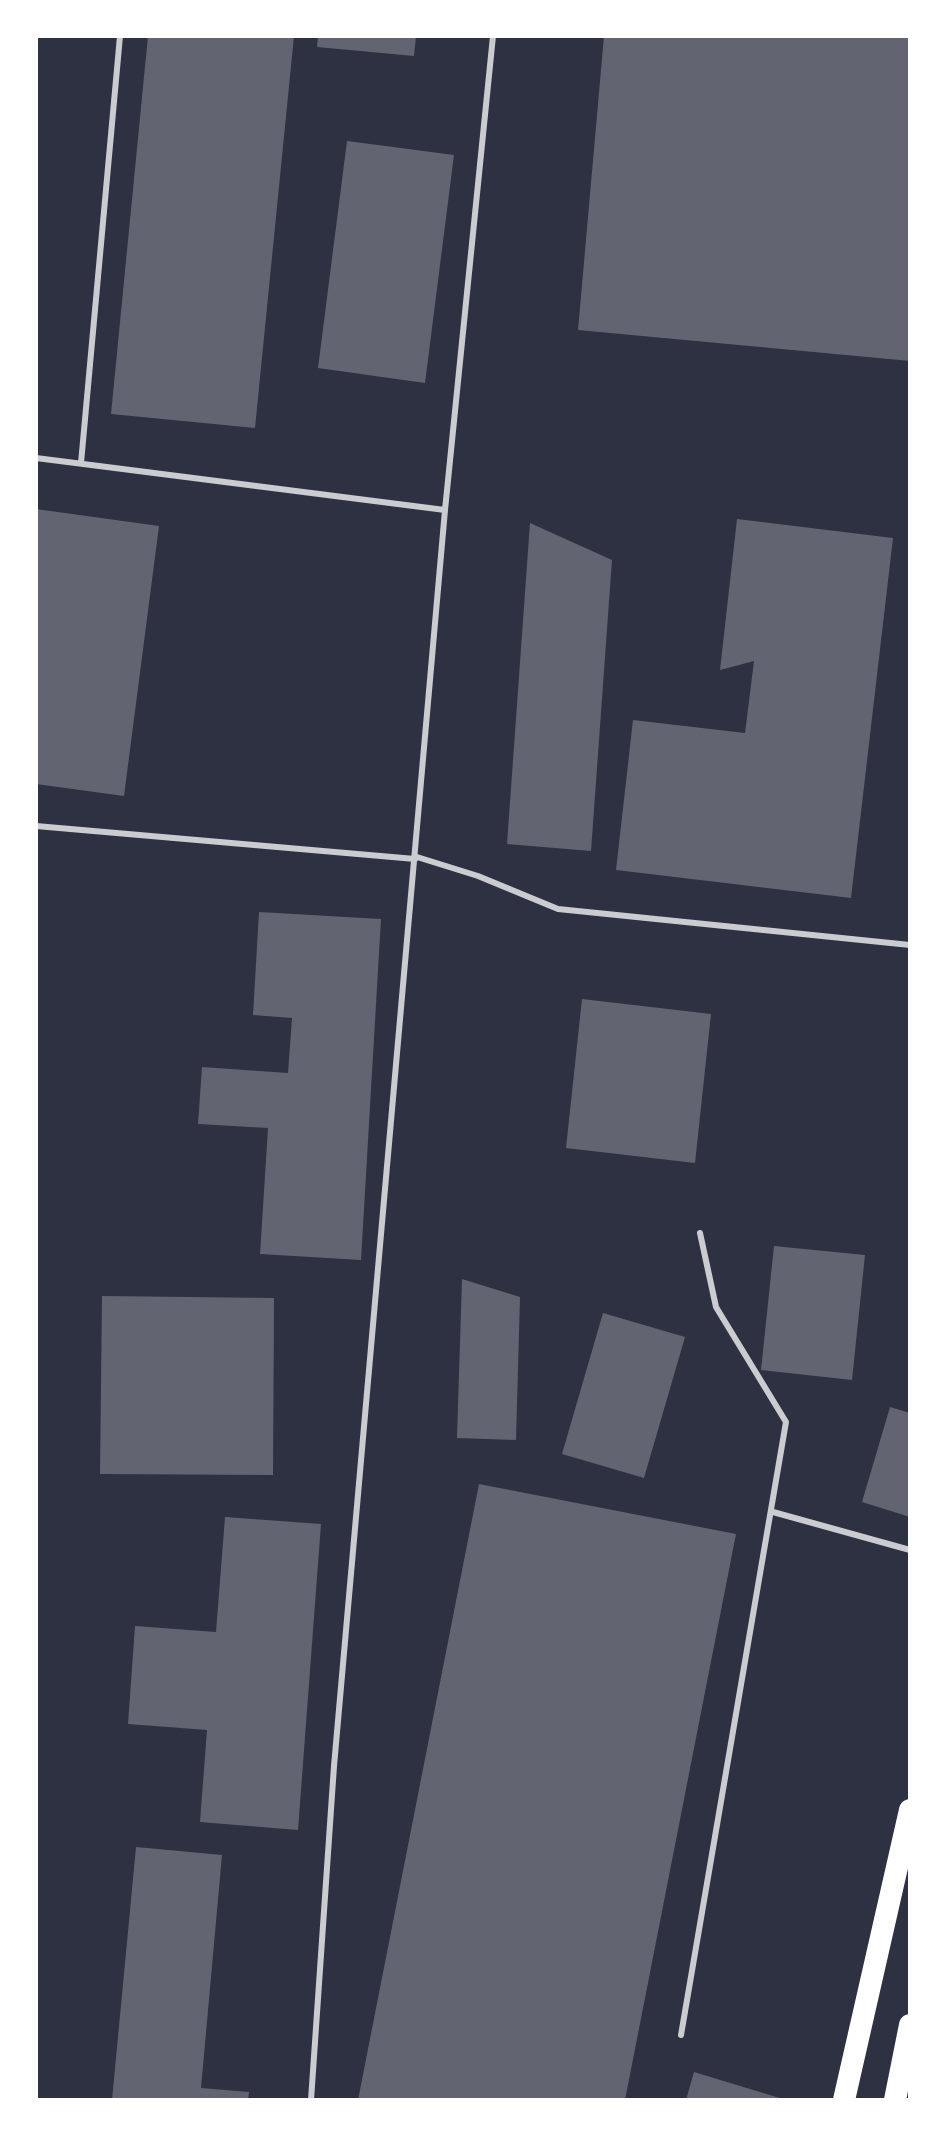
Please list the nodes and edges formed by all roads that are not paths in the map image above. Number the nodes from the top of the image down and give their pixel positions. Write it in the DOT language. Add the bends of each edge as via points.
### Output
graph roads {
  1 [pos="120,36"];
  2 [pos="493,36"];
  3 [pos="36,458"];
  4 [pos="81,463"];
  5 [pos="445,510"];
  6 [pos="36,826"];
  7 [pos="416,858"];
  8 [pos="910,945"];
  9 [pos="700,1233"];
  10 [pos="773,1512"];
  11 [pos="910,1550"];
  12 [pos="910,1810"];
  13 [pos="910,2025"];
  14 [pos="681,2035"];
  15 [pos="311,2100"];
  16 [pos="844,2100"];
  17 [pos="895,2100"];
  1 -- 4 [label="lane"];
  2 -- 5 [label="lane"];
  3 -- 4 [label="lane"];
  4 -- 5 [label="lane"];
  5 -- 7 [label="lane"];
  6 -- 7 [label="lane"];
  7 -- 8 [label="lane" via="478,876 558,909"];
  7 -- 15 [label="lane" via="334,1766"];
  9 -- 10 [label="lane" via="716,1307 786,1422"];
  10 -- 11 [label="lane"];
  10 -- 14 [label="lane"];
  12 -- 16 [label="highway"];
  13 -- 17 [label="highway"];
}
